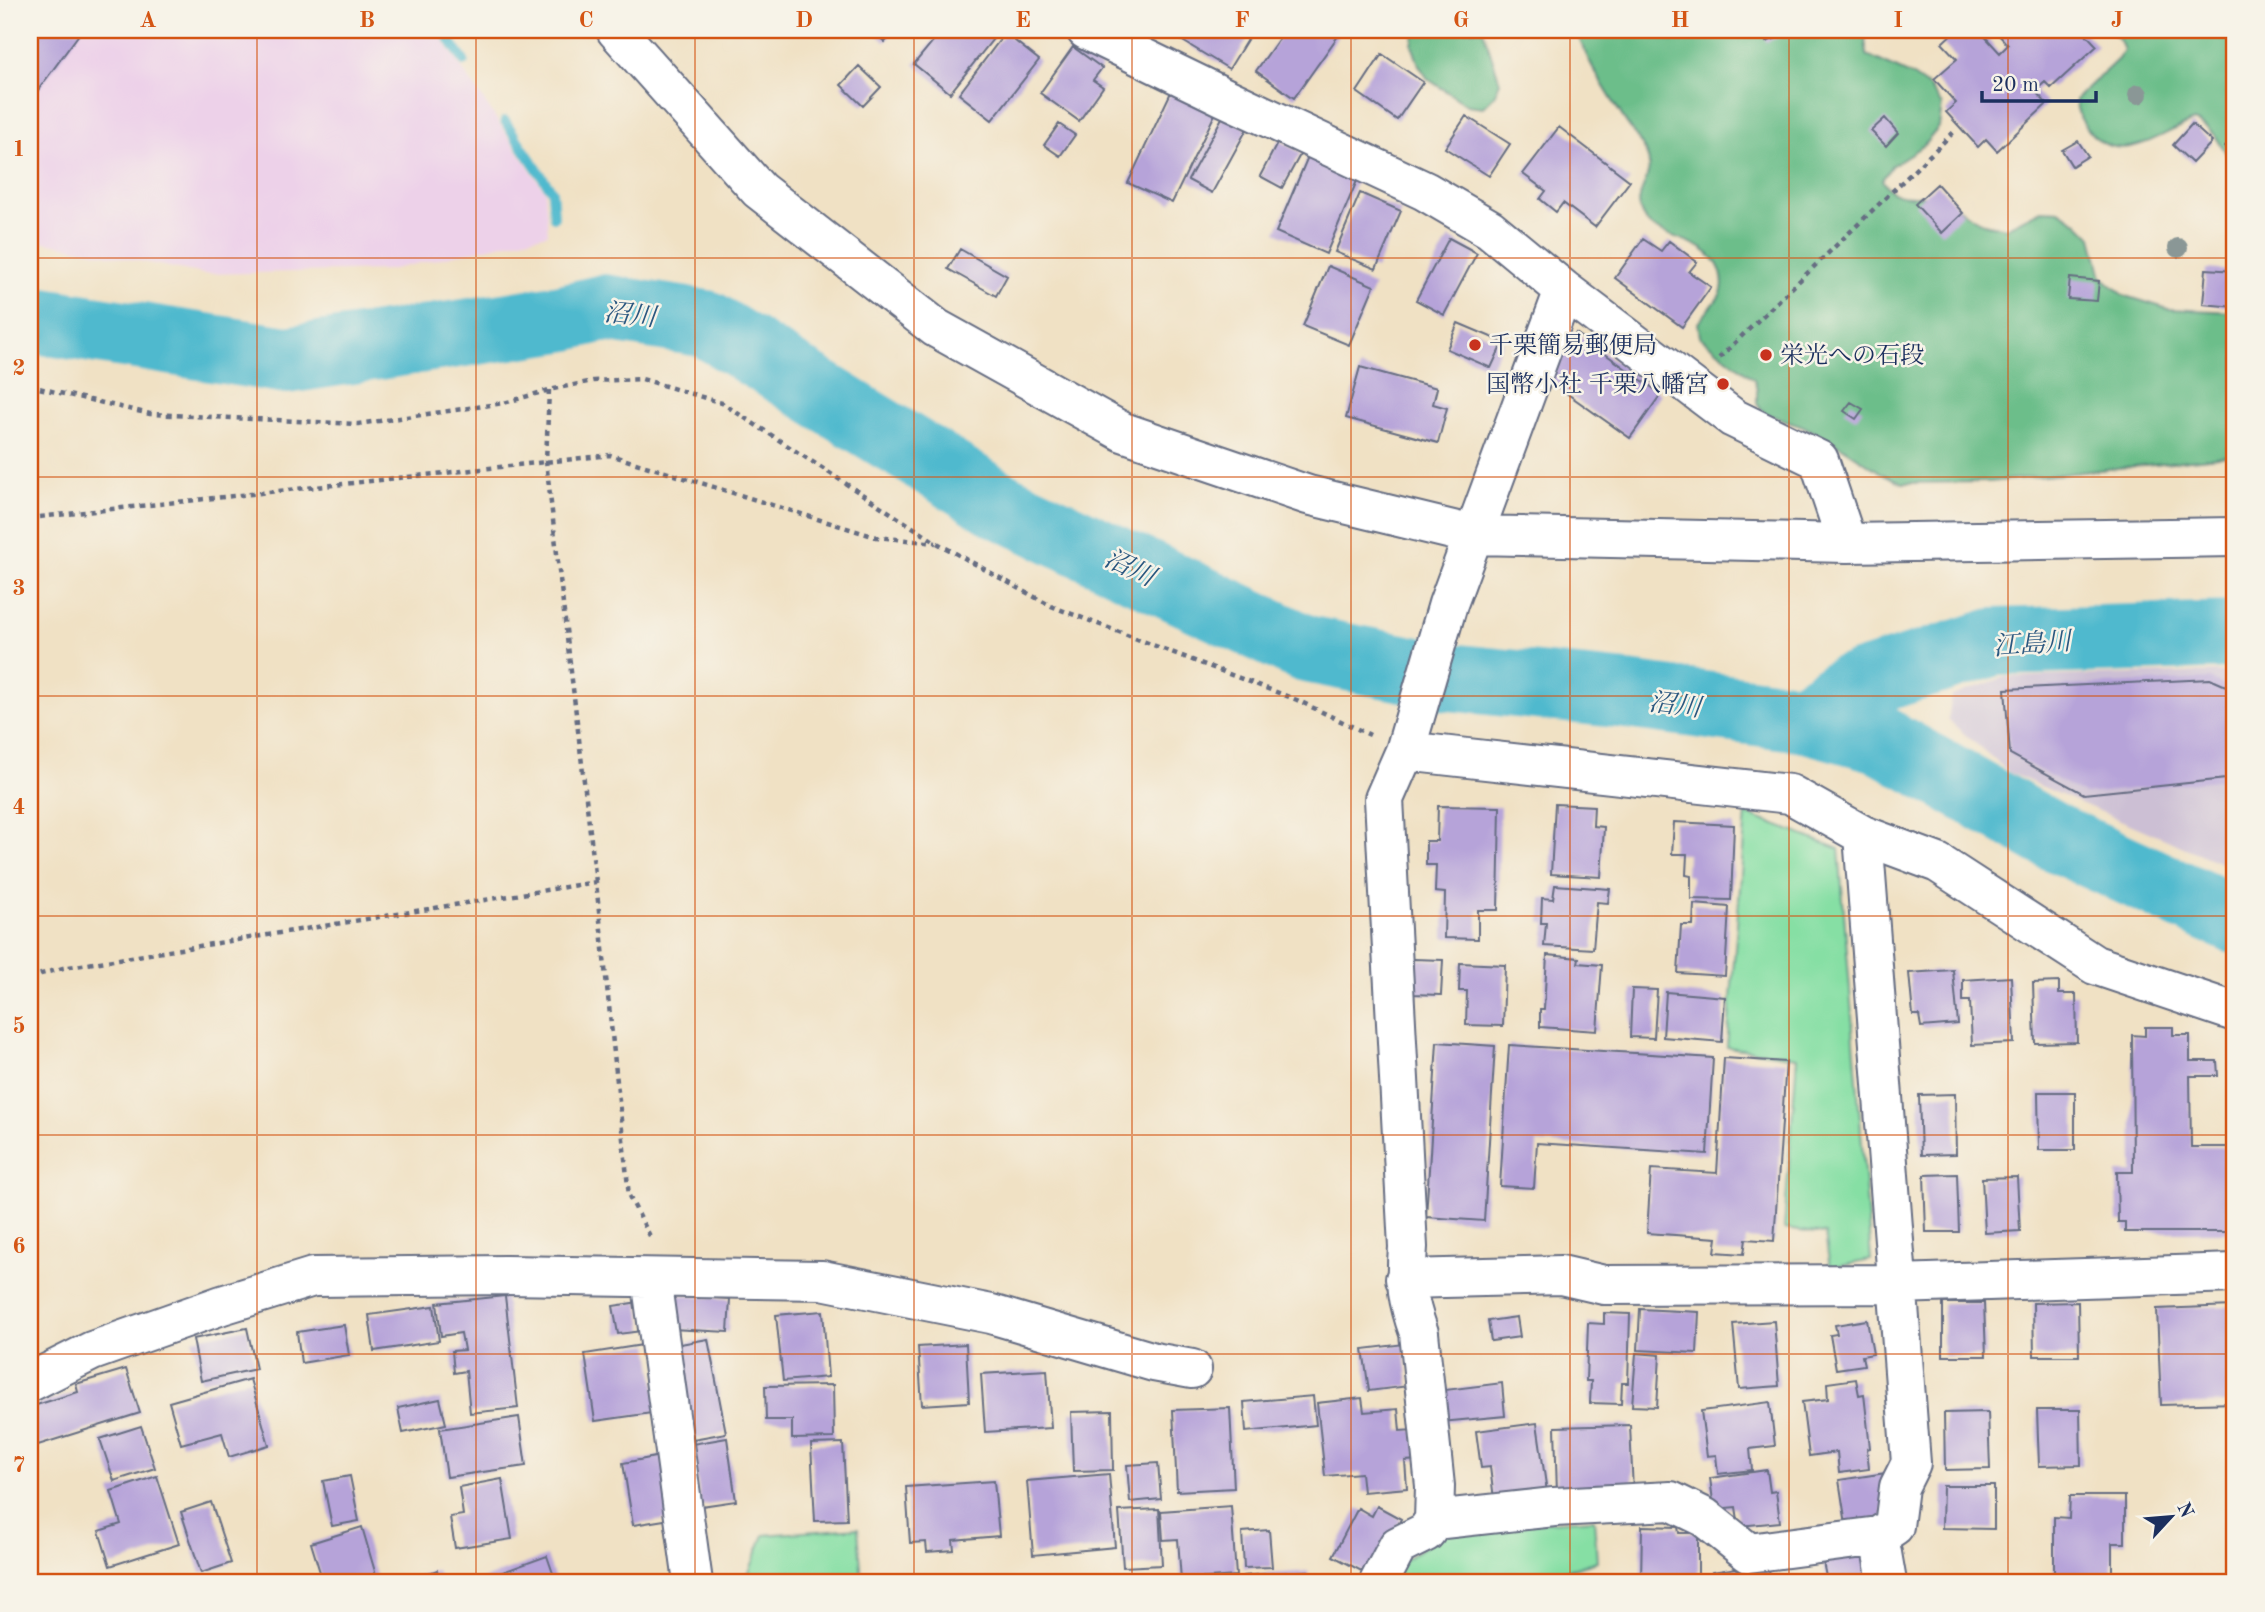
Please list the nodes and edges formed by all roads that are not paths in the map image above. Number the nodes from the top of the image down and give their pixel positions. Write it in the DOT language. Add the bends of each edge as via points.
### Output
graph roads {
  1 [pos="616,30"];
  2 [pos="1086,30"];
  3 [pos="1564,290"];
  4 [pos="1473,535"];
  5 [pos="2235,537"];
  6 [pos="1847,543"];
  7 [pos="1409,737"];
  8 [pos="1863,835"];
  9 [pos="2235,1012"];
  10 [pos="2235,1273"];
  11 [pos="651,1278"];
  12 [pos="1405,1279"];
  13 [pos="1898,1284"];
  14 [pos="1192,1370"];
  15 [pos="30,1382"];
  16 [pos="1434,1520"];
  17 [pos="1879,1536"];
  18 [pos="693,1582"];
  19 [pos="1379,1582"];
  20 [pos="1887,1582"];
  1 -- 4 [label="street" via="759,190 936,328 1123,432 1308,495"];
  2 -- 3 [label="street" via="1425,191 1490,229"];
  3 -- 4 [label="street"];
  3 -- 6 [label="street" via="1733,418 1818,460"];
  4 -- 6 [label="street"];
  4 -- 7 [label="street"];
  5 -- 6 [label="street"];
  7 -- 8 [label="street" via="1790,794"];
  7 -- 12 [label="street" via="1384,799 1408,1247"];
  8 -- 9 [label="street" via="1938,863 2095,965"];
  8 -- 13 [label="street"];
  10 -- 13 [label="street"];
  11 -- 14 [label="street" via="822,1280 991,1314"];
  11 -- 15 [label="street" via="313,1277 92,1351"];
  11 -- 18 [label="street"];
  12 -- 13 [label="street" via="1560,1275 1604,1286"];
  12 -- 16 [label="street" via="1419,1333 1435,1486"];
  13 -- 17 [label="street" via="1911,1462 1899,1487 1894,1526"];
  16 -- 17 [label="street" via="1671,1501 1704,1517 1749,1553"];
  16 -- 19 [label="street" via="1426,1532 1398,1546"];
  17 -- 20 [label="street"];
}
